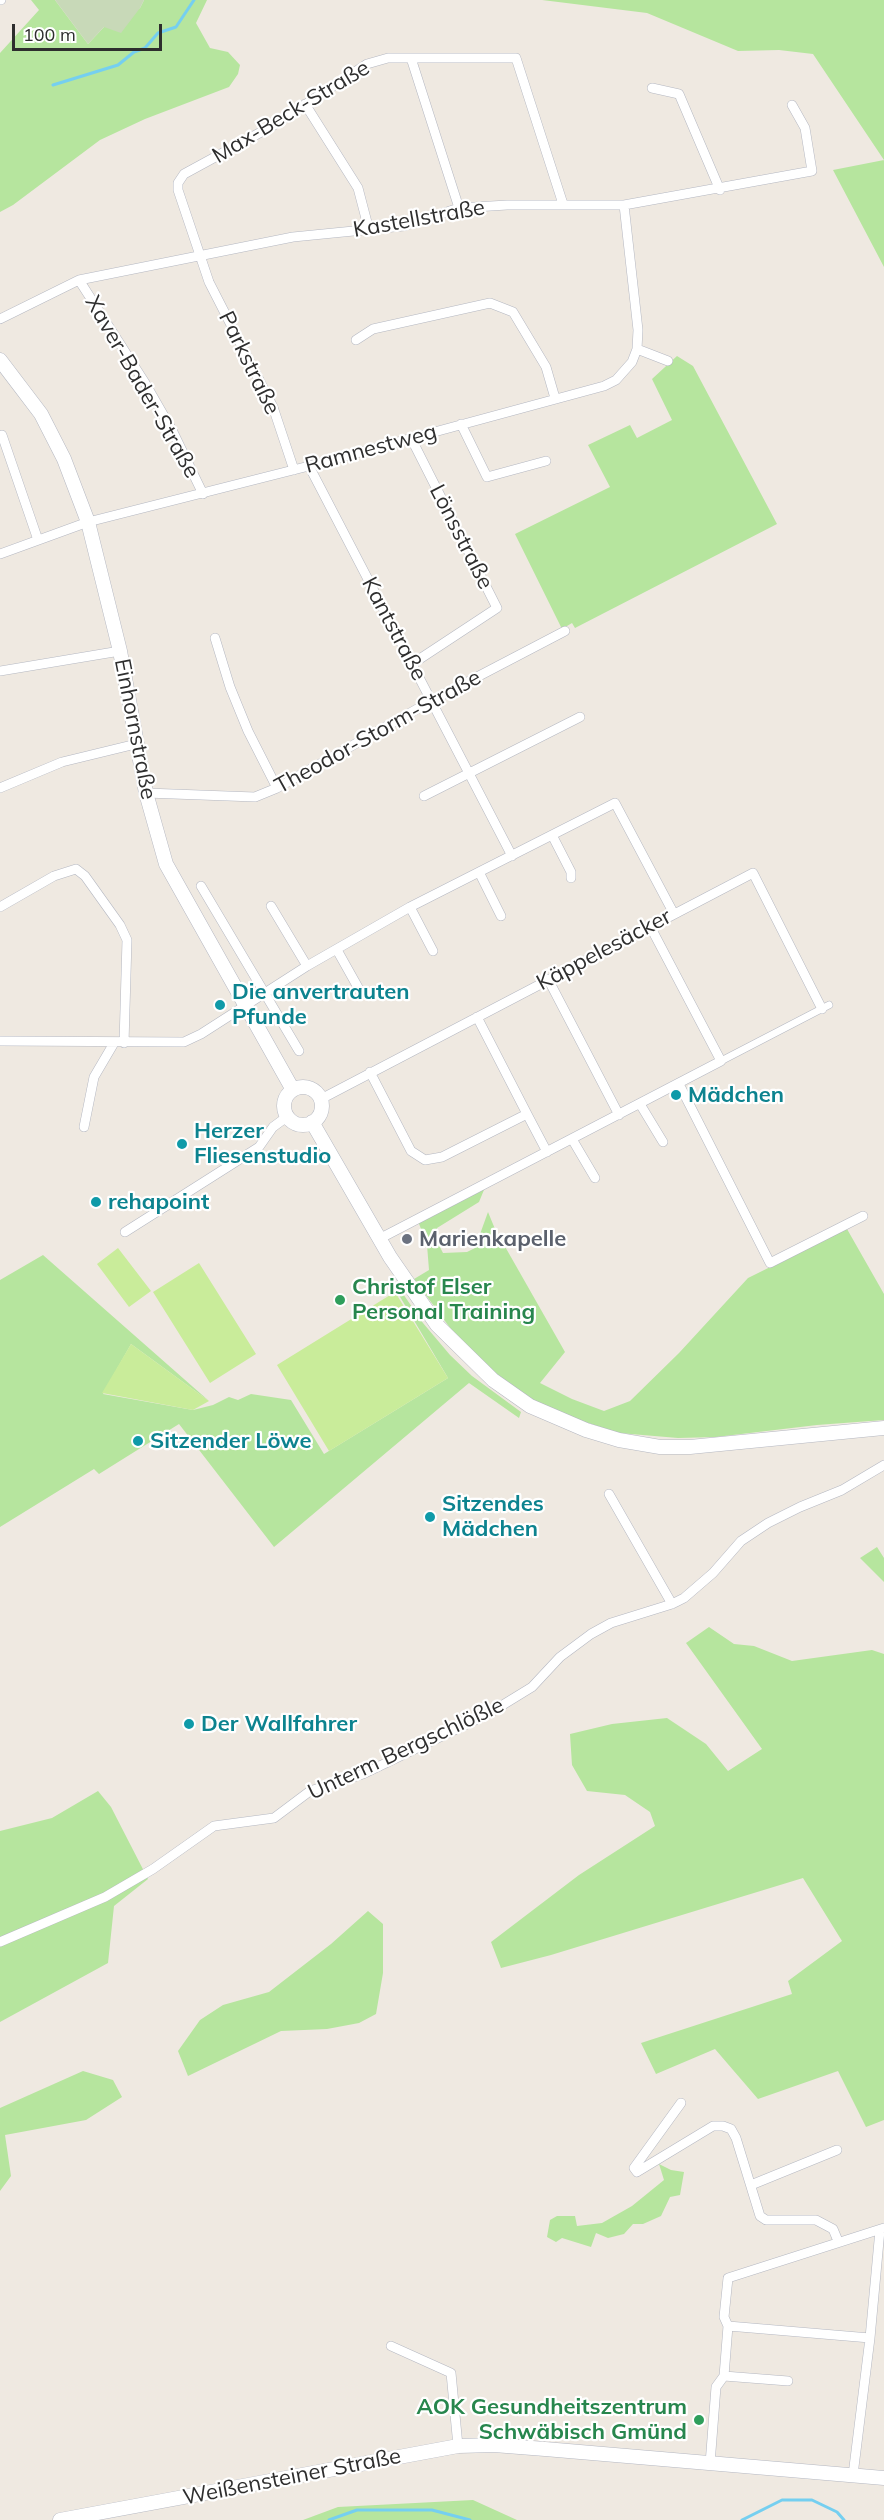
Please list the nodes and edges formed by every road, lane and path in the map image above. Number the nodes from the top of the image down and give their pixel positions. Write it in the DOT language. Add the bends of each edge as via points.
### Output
graph roads {
  1 [pos="411,58"];
  2 [pos="652,88"];
  3 [pos="304,104"];
  4 [pos="792,105"];
  5 [pos="720,189"];
  6 [pos="563,204"];
  7 [pos="624,205"];
  8 [pos="459,208"];
  9 [pos="369,230"];
  10 [pos="201,256"];
  11 [pos="79,280"];
  12 [pos="0,319"];
  13 [pos="356,340"];
  14 [pos="637,349"];
  15 [pos="0,360"];
  16 [pos="668,361"];
  17 [pos="555,398"];
  18 [pos="461,424"];
  19 [pos="2,435"];
  20 [pos="411,438"];
  21 [pos="546,461"];
  22 [pos="309,466"];
  23 [pos="294,470"];
  24 [pos="203,494"];
  25 [pos="88,522"];
  26 [pos="38,540"];
  27 [pos="0,554"];
  28 [pos="565,631"];
  29 [pos="215,638"];
  30 [pos="120,651"];
  31 [pos="412,663"];
  32 [pos="0,671"];
  33 [pos="433,700"];
  34 [pos="580,717"];
  35 [pos="136,744"];
  36 [pos="469,773"];
  37 [pos="0,788"];
  38 [pos="277,788"];
  39 [pos="146,793"];
  40 [pos="424,796"];
  41 [pos="552,835"];
  42 [pos="512,856"];
  43 [pos="479,872"];
  44 [pos="571,878"];
  45 [pos="201,886"];
  46 [pos="271,906"];
  47 [pos="0,907"];
  48 [pos="410,907"];
  49 [pos="674,914"];
  50 [pos="501,916"];
  51 [pos="650,926"];
  52 [pos="337,950"];
  53 [pos="433,951"];
  54 [pos="307,966"];
  55 [pos="548,979"];
  56 [pos="360,991"];
  57 [pos="264,992"];
  58 [pos="244,1005"];
  59 [pos="826,1007"];
  60 [pos="477,1017"];
  61 [pos="0,1041"];
  62 [pos="114,1043"];
  63 [pos="124,1043"];
  64 [pos="299,1051"];
  65 [pos="721,1061"];
  66 [pos="370,1072"];
  67 [pos="679,1084"];
  68 [pos="293,1090"];
  69 [pos="321,1099"];
  70 [pos="640,1104"];
  71 [pos="527,1114"];
  72 [pos="619,1114"];
  73 [pos="288,1116"];
  74 [pos="312,1122"];
  75 [pos="84,1127"];
  76 [pos="572,1138"];
  77 [pos="663,1142"];
  78 [pos="547,1152"];
  79 [pos="595,1178"];
  80 [pos="863,1216"];
  81 [pos="125,1232"];
  82 [pos="379,1239"];
  83 [pos="884,1428"];
  84 [pos="884,1465"];
  85 [pos="609,1494"];
  86 [pos="672,1604"];
  87 [pos="0,1942"];
  88 [pos="681,2103"];
  89 [pos="837,2150"];
  90 [pos="751,2185"];
  91 [pos="882,2229"];
  92 [pos="838,2241"];
  93 [pos="728,2326"];
  94 [pos="870,2338"];
  95 [pos="391,2346"];
  96 [pos="724,2376"];
  97 [pos="788,2381"];
  98 [pos="458,2446"];
  99 [pos="710,2464"];
  100 [pos="853,2475"];
  101 [pos="884,2478"];
  102 [pos="60,2520"];
  1 -- 3 [label="street, Max-Beck-Straße" via="388,58 367,64"];
  1 -- 6 [label="street, Max-Beck-Straße" via="516,58"];
  1 -- 8 [label="street"];
  2 -- 5 [label="street" via="679,94"];
  3 -- 9 [label="street" via="358,188"];
  3 -- 10 [label="street, Max-Beck-Straße" via="184,174 178,190"];
  4 -- 5 [label="street, Kastellstraße" via="805,128 812,171"];
  5 -- 7 [label="street, Kastellstraße"];
  6 -- 7 [label="street, Kastellstraße"];
  6 -- 8 [label="street, Kastellstraße"];
  7 -- 14 [label="street" via="637,304"];
  8 -- 9 [label="street, Kastellstraße" via="404,226"];
  9 -- 10 [label="street, Kastellstraße" via="293,237"];
  10 -- 11 [label="street, Kastellstraße"];
  10 -- 23 [label="street, Parkstraße" via="209,282 273,407"];
  11 -- 12 [label="street, Kastellstraße"];
  11 -- 24 [label="street, Xaver-Bader-Straße" via="145,383"];
  13 -- 17 [label="street" via="373,329 490,303 513,312 546,367"];
  14 -- 16 [label="street"];
  14 -- 17 [label="street, Ramnestweg" via="632,363 616,380"];
  15 -- 25 [label="main road, Einhornstraße" via="41,414 64,459"];
  17 -- 18 [label="street, Ramnestweg"];
  18 -- 20 [label="street, Ramnestweg"];
  18 -- 21 [label="street" via="487,477"];
  19 -- 26 [label="street"];
  20 -- 22 [label="street, Ramnestweg"];
  20 -- 31 [label="street, Lönsstraße" via="497,608"];
  22 -- 23 [label="street, Ramnestweg"];
  22 -- 31 [label="street, Kantstraße"];
  23 -- 24 [label="street, Ramnestweg"];
  24 -- 25 [label="street, Ramnestweg"];
  25 -- 26 [label="street, Ramnestweg"];
  25 -- 30 [label="main road, Einhornstraße"];
  26 -- 27 [label="street, Ramnestweg"];
  28 -- 33 [label="street, Theodor-Storm-Straße"];
  29 -- 38 [label="street" via="234,698"];
  30 -- 32 [label="street"];
  30 -- 35 [label="main road, Einhornstraße"];
  31 -- 33 [label="street, Kantstraße"];
  33 -- 36 [label="street, Kantstraße"];
  33 -- 38 [label="street, Theodor-Storm-Straße"];
  34 -- 36 [label="street"];
  35 -- 37 [label="street" via="62,762"];
  35 -- 39 [label="main road, Einhornstraße"];
  36 -- 40 [label="street"];
  36 -- 42 [label="street, Kantstraße"];
  38 -- 39 [label="street, Theodor-Storm-Straße" via="255,797"];
  39 -- 58 [label="main road, Einhornstraße" via="160,849 173,880"];
  41 -- 42 [label="street"];
  41 -- 44 [label="street"];
  41 -- 49 [label="street" via="615,803"];
  42 -- 43 [label="street"];
  43 -- 48 [label="street"];
  43 -- 50 [label="street"];
  45 -- 57 [label="street"];
  46 -- 54 [label="street"];
  47 -- 63 [label="street" via="54,876 76,869 85,876 127,939"];
  48 -- 52 [label="street"];
  48 -- 53 [label="street"];
  49 -- 51 [label="street, Käppelesäcker"];
  49 -- 59 [label="street, Käppelesäcker" via="753,873"];
  51 -- 55 [label="street, Käppelesäcker"];
  51 -- 65 [label="street"];
  52 -- 54 [label="street"];
  52 -- 56 [label="street"];
  54 -- 57 [label="street"];
  55 -- 60 [label="street, Käppelesäcker"];
  55 -- 72 [label="street"];
  57 -- 58 [label="street"];
  57 -- 64 [label="street"];
  58 -- 63 [label="street" via="184,1042"];
  58 -- 68 [label="main road, Einhornstraße"];
  59 -- 65 [label="street"];
  60 -- 66 [label="street, Käppelesäcker"];
  60 -- 71 [label="street"];
  61 -- 62 [label="street"];
  62 -- 63 [label="street"];
  62 -- 75 [label="street" via="94,1077"];
  65 -- 67 [label="street"];
  66 -- 69 [label="street, Käppelesäcker"];
  66 -- 71 [label="street" via="411,1151 425,1160 442,1157"];
  67 -- 70 [label="street"];
  67 -- 80 [label="street" via="770,1263"];
  68 -- 69 [label="main road" via="311,1088"];
  68 -- 73 [label="main road" via="285,1100"];
  69 -- 74 [label="main road" via="320,1115"];
  70 -- 72 [label="street"];
  70 -- 77 [label="street"];
  71 -- 78 [label="street"];
  72 -- 76 [label="street"];
  73 -- 74 [label="main road" via="298,1124"];
  73 -- 81 [label="street" via="273,1127 259,1147"];
  74 -- 82 [label="main road"];
  76 -- 78 [label="street"];
  76 -- 79 [label="street"];
  78 -- 82 [label="street"];
  82 -- 83 [label="main road" via="437,1325 493,1380 530,1406 559,1420 619,1440 660,1447"];
  84 -- 86 [label="street, Unterm Bergschlößle" via="842,1490 768,1523 741,1541 712,1573"];
  85 -- 86 [label="street"];
  86 -- 87 [label="street, Unterm Bergschlößle" via="611,1623 591,1634 560,1657 532,1687 488,1714 363,1774 310,1791 274,1818 214,1826 105,1897"];
  88 -- 90 [label="street" via="634,2168 637,2172 713,2126 731,2129"];
  89 -- 90 [label="street"];
  90 -- 92 [label="street" via="760,2216 766,2220 816,2220 833,2229"];
  91 -- 92 [label="street"];
  91 -- 94 [label="street"];
  92 -- 93 [label="street" via="728,2278 724,2317"];
  93 -- 94 [label="street"];
  93 -- 96 [label="street"];
  94 -- 100 [label="street"];
  95 -- 98 [label="street" via="451,2373"];
  96 -- 97 [label="street"];
  96 -- 99 [label="street" via="716,2388"];
  98 -- 99 [label="main road, Weißensteiner Straße" via="494,2445"];
  98 -- 102 [label="main road, Weißensteiner Straße"];
  99 -- 100 [label="main road, Weißensteiner Straße"];
  100 -- 101 [label="main road, Weißensteiner Straße"];
}
